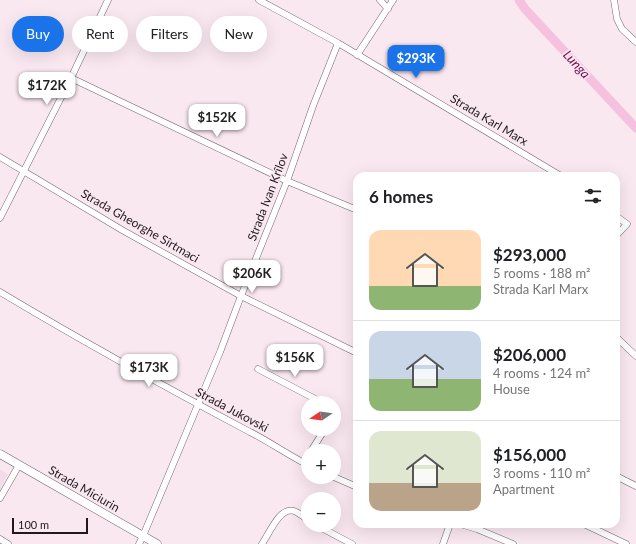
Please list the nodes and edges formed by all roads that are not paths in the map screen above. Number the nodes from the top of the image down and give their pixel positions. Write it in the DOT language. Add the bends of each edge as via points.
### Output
graph roads {
  1 [pos="108,0"];
  2 [pos="259,0"];
  3 [pos="380,0"];
  4 [pos="393,0"];
  5 [pos="614,0"];
  6 [pos="388,9"];
  7 [pos="636,42"];
  8 [pos="338,43"];
  9 [pos="357,55"];
  10 [pos="71,78"];
  11 [pos="0,156"];
  12 [pos="24,170"];
  13 [pos="554,172"];
  14 [pos="287,182"];
  15 [pos="353,208"];
  16 [pos="0,218"];
  17 [pos="620,219"];
  18 [pos="620,232"];
  19 [pos="0,292"];
  20 [pos="241,296"];
  21 [pos="620,341"];
  22 [pos="353,351"];
  23 [pos="636,356"];
  24 [pos="258,368"];
  25 [pos="310,396"];
  26 [pos="198,404"];
  27 [pos="0,454"];
  28 [pos="301,461"];
  29 [pos="19,465"];
  30 [pos="620,478"];
  31 [pos="341,480"];
  32 [pos="353,485"];
  33 [pos="636,486"];
  34 [pos="0,498"];
  35 [pos="301,516"];
  36 [pos="449,528"];
  37 [pos="474,528"];
  38 [pos="592,528"];
  39 [pos="329,532"];
  40 [pos="143,536"];
  41 [pos="0,539"];
  42 [pos="8,544"];
  43 [pos="139,544"];
  44 [pos="157,544"];
  45 [pos="262,544"];
  46 [pos="352,544"];
  47 [pos="443,544"];
  48 [pos="513,544"];
  49 [pos="626,544"];
  1 -- 10 [label="street"];
  2 -- 8 [label="street, Strada Karl Marx"];
  3 -- 6 [label="street"];
  4 -- 6 [label="street"];
  5 -- 7 [label="street" via="617,19 622,29"];
  6 -- 9 [label="street"];
  8 -- 9 [label="street, Strada Karl Marx"];
  8 -- 14 [label="street, Strada Ivan Krîlov"];
  9 -- 13 [label="street, Strada Karl Marx"];
  10 -- 12 [label="street"];
  10 -- 14 [label="street"];
  11 -- 12 [label="street, Strada Gheorghe Sîrtmaci"];
  12 -- 16 [label="street"];
  12 -- 20 [label="street, Strada Gheorghe Sîrtmaci" via="122,230"];
  14 -- 15 [label="street"];
  14 -- 20 [label="street, Strada Ivan Krîlov"];
  17 -- 18 [label="street" via="627,224"];
  19 -- 26 [label="street, Strada Jukovski" via="80,340"];
  20 -- 22 [label="street, Strada Gheorghe Sîrtmaci"];
  20 -- 26 [label="street, Strada Ivan Krîlov"];
  21 -- 23 [label="street"];
  24 -- 25 [label="street"];
  26 -- 28 [label="street, Strada Jukovski"];
  26 -- 40 [label="street, Strada Ivan Krîlov"];
  27 -- 29 [label="main road, Strada Miciurin"];
  29 -- 34 [label="street"];
  29 -- 40 [label="main road, Strada Miciurin"];
  30 -- 33 [label="street"];
  31 -- 32 [label="street"];
  35 -- 45 [label="street" via="288,510 280,516"];
  36 -- 47 [label="street"];
  37 -- 48 [label="street"];
  38 -- 49 [label="street"];
  39 -- 46 [label="street"];
  40 -- 43 [label="street, Strada Ivan Krîlov"];
  40 -- 44 [label="main road, Strada Miciurin"];
  41 -- 42 [label="street"];
}
